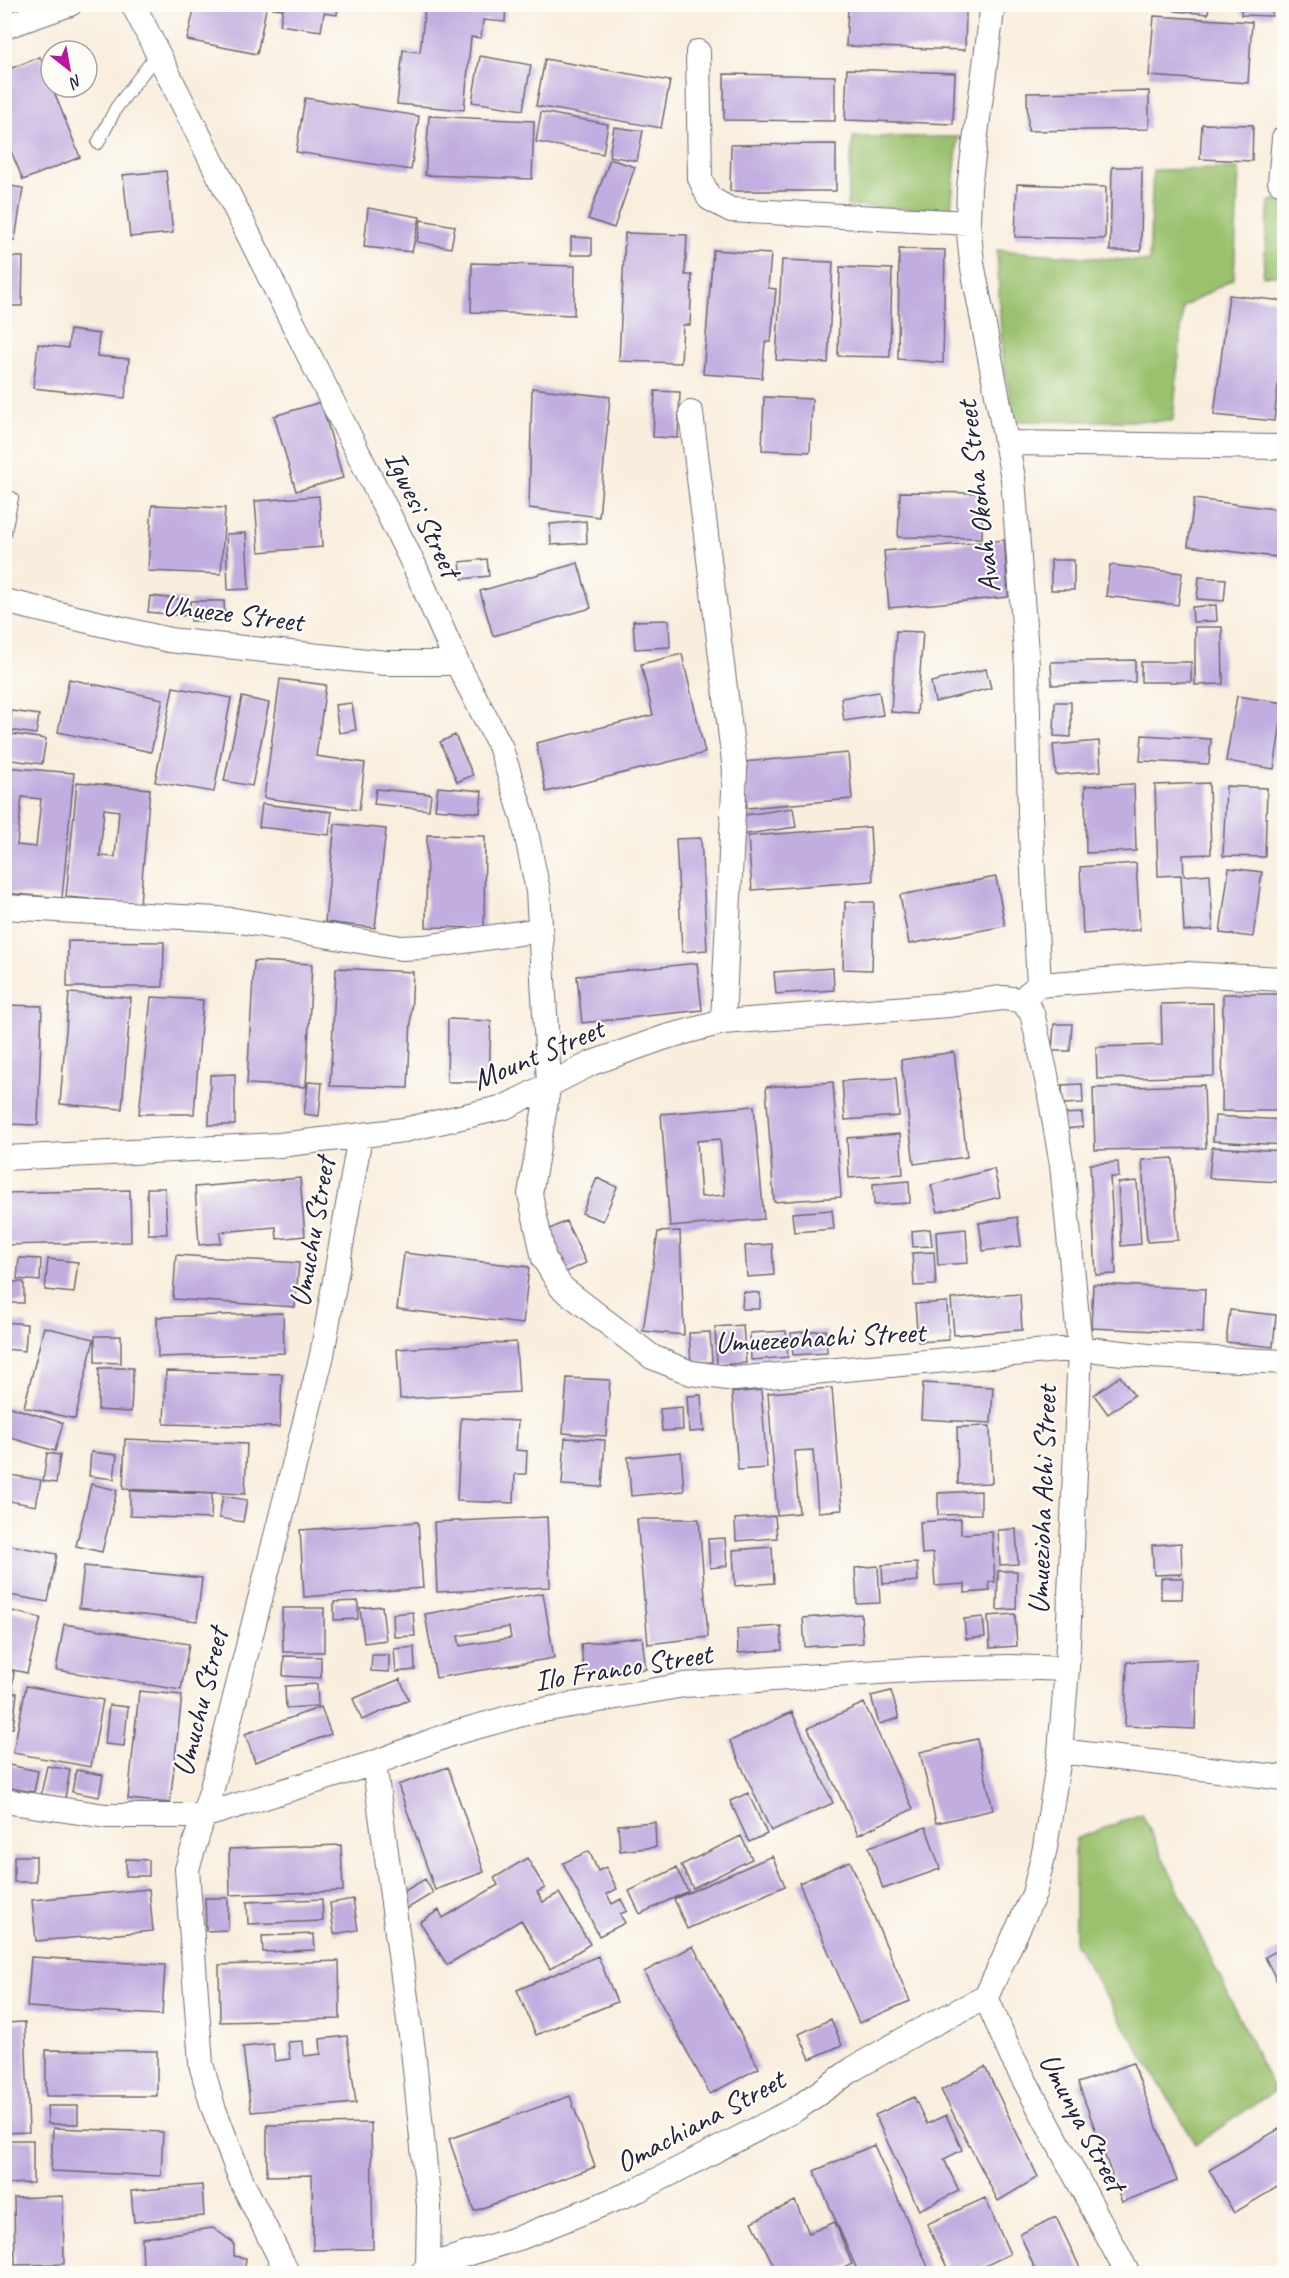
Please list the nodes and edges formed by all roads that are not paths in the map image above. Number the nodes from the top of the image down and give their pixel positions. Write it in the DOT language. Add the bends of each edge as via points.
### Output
graph roads {
  1 [pos="69,4"];
  2 [pos="133,4"];
  3 [pos="993,4"];
  4 [pos="4,27"];
  5 [pos="698,52"];
  6 [pos="158,53"];
  7 [pos="1284,138"];
  8 [pos="98,142"];
  9 [pos="1280,182"];
  10 [pos="968,223"];
  11 [pos="692,413"];
  12 [pos="1008,443"];
  13 [pos="1284,447"];
  14 [pos="12,498"];
  15 [pos="4,536"];
  16 [pos="4,601"];
  17 [pos="457,663"];
  18 [pos="4,907"];
  19 [pos="540,930"];
  20 [pos="1284,979"];
  21 [pos="1030,992"];
  22 [pos="723,1022"];
  23 [pos="549,1083"];
  24 [pos="360,1136"];
  25 [pos="4,1158"];
  26 [pos="1080,1348"];
  27 [pos="1284,1362"];
  28 [pos="1067,1670"];
  29 [pos="1060,1751"];
  30 [pos="374,1763"];
  31 [pos="1284,1778"];
  32 [pos="4,1801"];
  33 [pos="203,1816"];
  34 [pos="986,1998"];
  35 [pos="425,2270"];
  36 [pos="288,2274"];
  37 [pos="1128,2274"];
  1 -- 4 [label="street"];
  2 -- 6 [label="street, Igwesi Street"];
  3 -- 10 [label="street, Avah Okoha Street" via="969,187"];
  5 -- 10 [label="street" via="700,178 709,198 731,210"];
  6 -- 8 [label="lane" via="116,108"];
  6 -- 17 [label="street, Igwesi Street" via="414,565"];
  7 -- 9 [label="street"];
  10 -- 12 [label="street, Avah Okoha Street" via="972,263"];
  11 -- 22 [label="street" via="735,770"];
  12 -- 13 [label="street"];
  12 -- 21 [label="street, Avah Okoha Street" via="1026,657"];
  14 -- 15 [label="lane"];
  16 -- 17 [label="street, Uhueze Street" via="169,640 386,663"];
  17 -- 19 [label="street, Igwesi Street" via="500,746 524,817 538,891"];
  18 -- 19 [label="street" via="234,920 401,948"];
  19 -- 23 [label="street, Igwesi Street"];
  20 -- 21 [label="street, Mount Street" via="1185,974"];
  21 -- 22 [label="street, Mount Street" via="948,1005"];
  21 -- 26 [label="street, Umuezioha Achi Street" via="1060,1153"];
  22 -- 23 [label="street, Mount Street" via="627,1050"];
  23 -- 24 [label="street, Mount Street" via="505,1107"];
  23 -- 26 [label="street, Umuezeohachi Street" via="530,1194 544,1259 561,1287 652,1357 692,1373 735,1379"];
  24 -- 25 [label="street, Mount Street" via="279,1145"];
  24 -- 33 [label="street, Umuchu Street" via="322,1355"];
  26 -- 27 [label="street, Umuezeohachi Street" via="1148,1356"];
  26 -- 28 [label="street, Umuezioha Achi Street"];
  28 -- 29 [label="street, Umuezioha Achi Street"];
  28 -- 30 [label="street, Ilo Franco Street" via="924,1668 684,1685 526,1713 451,1734"];
  29 -- 31 [label="street"];
  29 -- 34 [label="street, Umuezioha Achi Street" via="1034,1894"];
  30 -- 33 [label="street, Ilo Franco Street"];
  30 -- 35 [label="street" via="429,2206"];
  32 -- 33 [label="street, Ilo Franco Street" via="106,1816"];
  33 -- 36 [label="street, Umuchu Street" via="187,1869 201,2064 242,2182"];
  34 -- 35 [label="street, Omachiana Street" via="853,2069 796,2109 638,2190 522,2237"];
  34 -- 37 [label="street, Umunya Street" via="1012,2057"];
}
